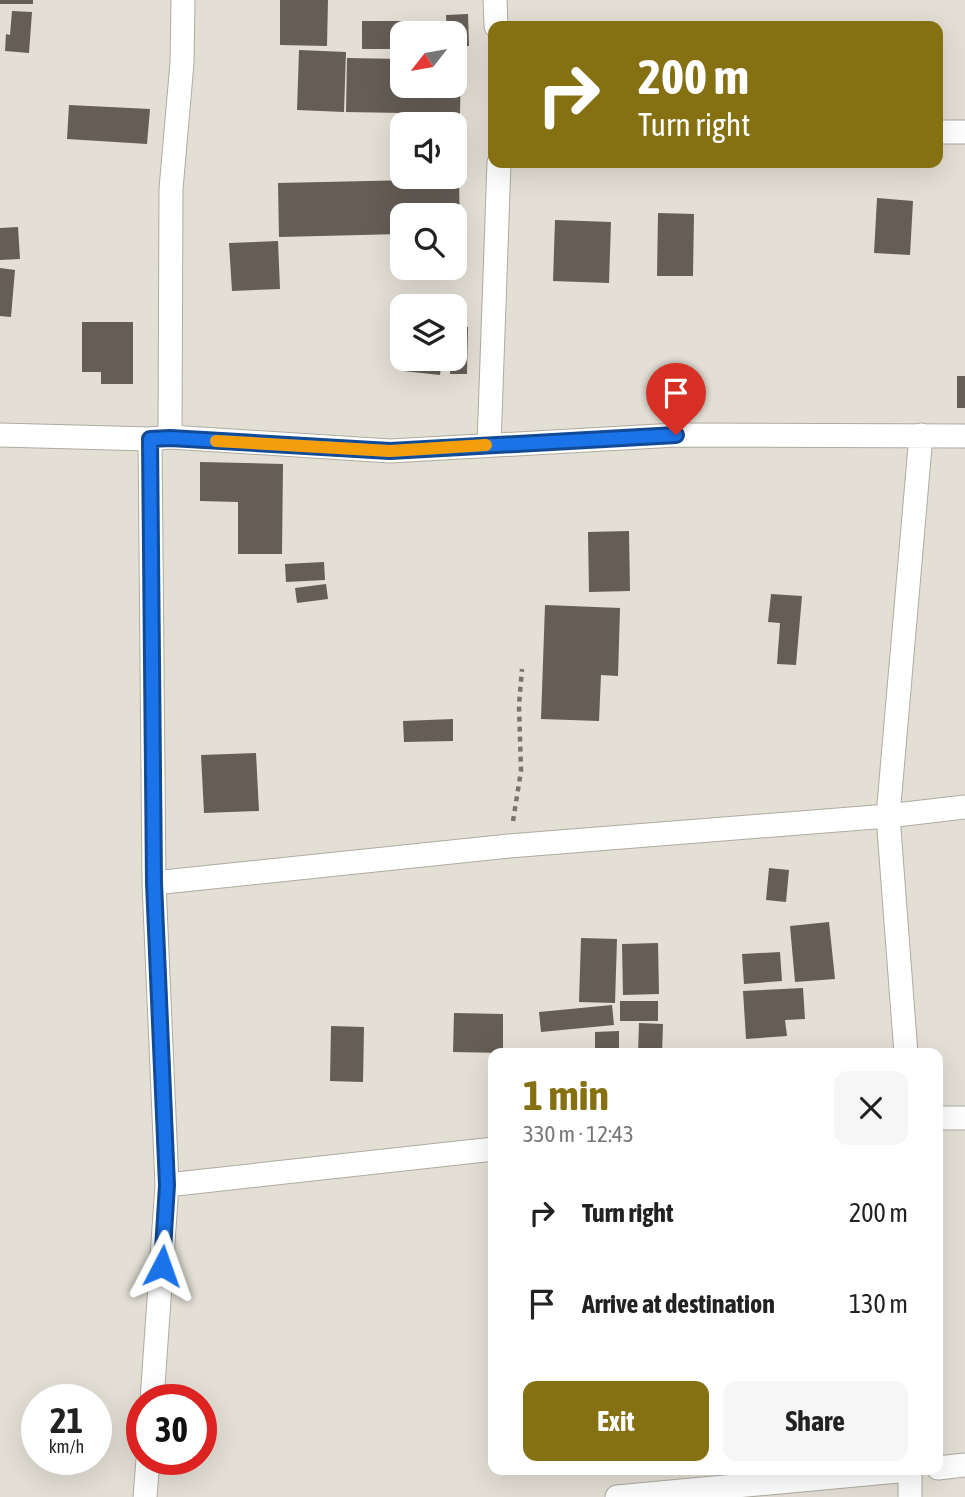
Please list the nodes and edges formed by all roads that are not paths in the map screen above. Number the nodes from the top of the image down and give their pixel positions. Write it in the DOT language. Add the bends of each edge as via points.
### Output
graph roads {
  1 [pos="183,0"];
  2 [pos="495,0"];
  3 [pos="496,21"];
  4 [pos="943,132"];
  5 [pos="965,132"];
  6 [pos="499,168"];
  7 [pos="0,435"];
  8 [pos="921,435"];
  9 [pos="965,436"];
  10 [pos="160,438"];
  11 [pos="489,445"];
  12 [pos="965,807"];
  13 [pos="888,816"];
  14 [pos="154,883"];
  15 [pos="906,1048"];
  16 [pos="943,1118"];
  17 [pos="965,1118"];
  18 [pos="488,1150"];
  19 [pos="167,1185"];
  20 [pos="153,1384"];
  21 [pos="965,1465"];
  22 [pos="943,1467"];
  23 [pos="147,1475"];
  24 [pos="855,1475"];
  25 [pos="909,1475"];
  26 [pos="145,1497"];
  27 [pos="617,1497"];
  28 [pos="910,1497"];
  1 -- 10 [label="street"];
  2 -- 3 [label="street"];
  4 -- 5 [label="street"];
  6 -- 11 [label="street"];
  7 -- 10 [label="street"];
  8 -- 9 [label="street"];
  8 -- 11 [label="street" via="676,435"];
  8 -- 13 [label="street"];
  10 -- 11 [label="street" via="390,451"];
  10 -- 14 [label="street"];
  12 -- 13 [label="street"];
  13 -- 14 [label="street" via="509,846"];
  13 -- 15 [label="street"];
  14 -- 19 [label="street"];
  16 -- 17 [label="street"];
  18 -- 19 [label="street"];
  19 -- 20 [label="street"];
  21 -- 22 [label="street"];
  23 -- 26 [label="street"];
  24 -- 27 [label="street"];
  25 -- 28 [label="street"];
}
